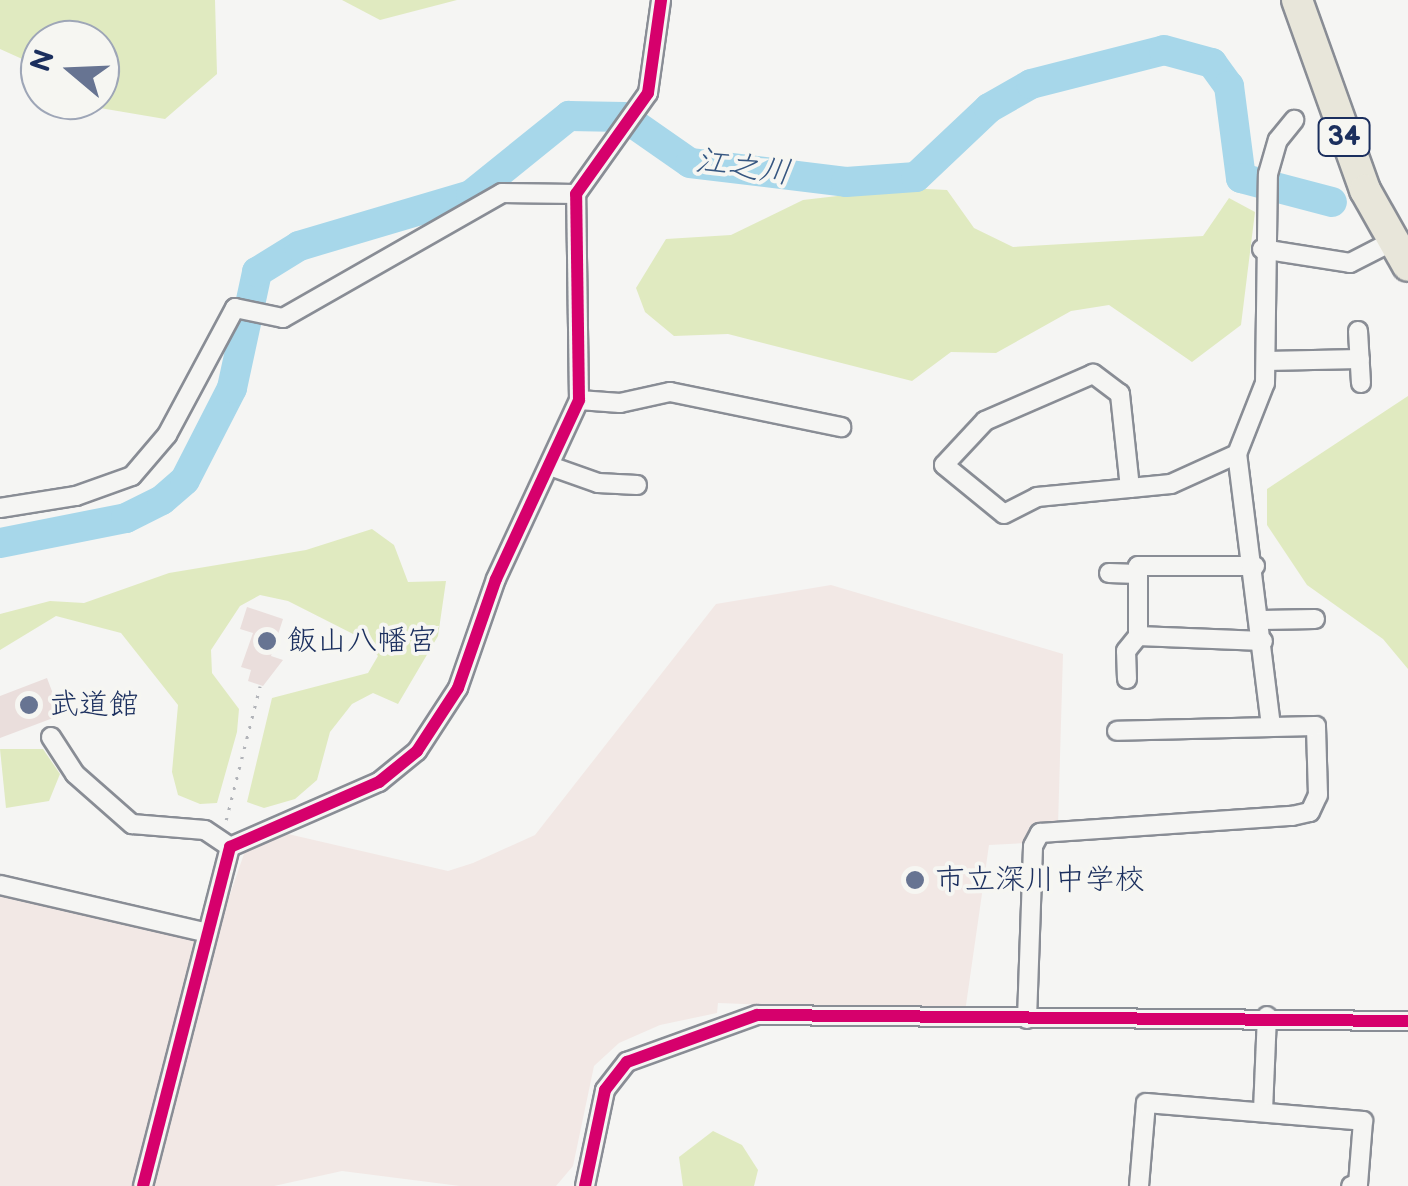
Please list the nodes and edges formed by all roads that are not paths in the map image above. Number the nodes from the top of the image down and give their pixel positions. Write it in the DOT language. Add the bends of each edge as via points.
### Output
graph roads {
  1 [pos="661,0"];
  2 [pos="1297,0"];
  3 [pos="1294,120"];
  4 [pos="576,194"];
  5 [pos="1262,249"];
  6 [pos="1400,254"];
  7 [pos="1358,331"];
  8 [pos="1360,359"];
  9 [pos="1266,360"];
  10 [pos="1361,382"];
  11 [pos="579,400"];
  12 [pos="841,428"];
  13 [pos="1237,454"];
  14 [pos="550,466"];
  15 [pos="637,485"];
  16 [pos="1130,488"];
  17 [pos="0,508"];
  18 [pos="1255,566"];
  19 [pos="1109,574"];
  20 [pos="1138,574"];
  21 [pos="1315,619"];
  22 [pos="1262,620"];
  23 [pos="1138,636"];
  24 [pos="1263,641"];
  25 [pos="1127,679"];
  26 [pos="1271,726"];
  27 [pos="1117,732"];
  28 [pos="51,737"];
  29 [pos="225,844"];
  30 [pos="0,885"];
  31 [pos="204,932"];
  32 [pos="1267,1016"];
  33 [pos="1027,1019"];
  34 [pos="1408,1021"];
  35 [pos="1263,1111"];
  36 [pos="143,1186"];
  37 [pos="585,1186"];
  38 [pos="1139,1186"];
  39 [pos="1351,1186"];
  1 -- 4 [label="street" via="648,93"];
  2 -- 6 [label="main road, 34" via="1354,162"];
  3 -- 5 [label="street" via="1278,140 1268,174"];
  4 -- 11 [label="street"];
  4 -- 17 [label="street" via="502,193 283,318 235,308 142,467 76,496"];
  5 -- 6 [label="street" via="1350,263"];
  5 -- 9 [label="street"];
  7 -- 8 [label="street"];
  8 -- 9 [label="street"];
  8 -- 10 [label="street"];
  9 -- 13 [label="street"];
  11 -- 12 [label="street" via="620,403 670,392"];
  11 -- 14 [label="street"];
  13 -- 16 [label="street" via="1171,484"];
  13 -- 18 [label="street"];
  14 -- 15 [label="street" via="598,482"];
  14 -- 29 [label="street" via="435,730 379,782"];
  16 -- 16 [label="street" via="1037,496 1004,514 944,465 985,421 1093,374 1120,394"];
  18 -- 20 [label="street" via="1138,566"];
  18 -- 22 [label="street"];
  19 -- 20 [label="street"];
  20 -- 23 [label="street"];
  21 -- 22 [label="street"];
  22 -- 24 [label="street"];
  23 -- 24 [label="street"];
  23 -- 25 [label="street" via="1126,651"];
  24 -- 26 [label="street"];
  26 -- 27 [label="street"];
  26 -- 33 [label="street" via="1316,726 1318,796 1310,812 1040,833 1033,846"];
  28 -- 29 [label="street" via="75,774 132,824 190,827"];
  29 -- 31 [label="street"];
  30 -- 31 [label="street"];
  31 -- 36 [label="street"];
  32 -- 33 [label="street"];
  32 -- 34 [label="street"];
  32 -- 35 [label="street"];
  33 -- 37 [label="street" via="757,1016 646,1052 605,1090"];
  35 -- 38 [label="street" via="1146,1103"];
  35 -- 39 [label="street" via="1363,1121"];
}
